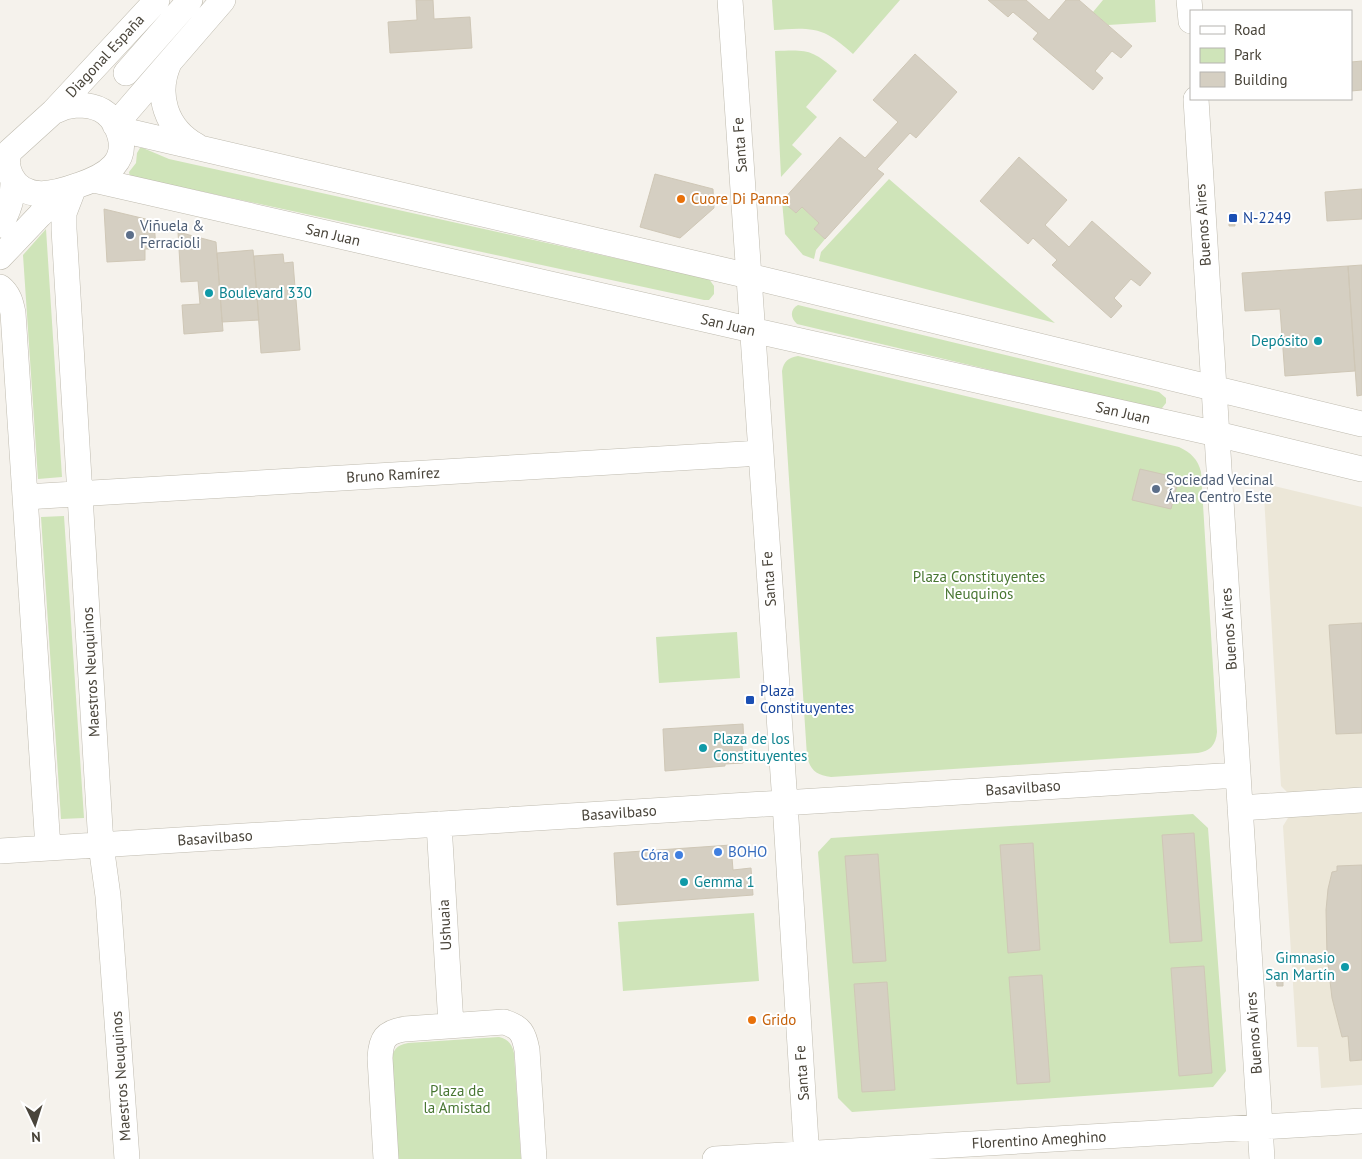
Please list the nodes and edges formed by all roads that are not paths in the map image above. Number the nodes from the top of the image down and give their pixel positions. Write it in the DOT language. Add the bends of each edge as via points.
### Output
graph roads {
  1 [pos="157,0"];
  2 [pos="190,0"];
  3 [pos="224,0"];
  4 [pos="730,0"];
  5 [pos="169,62"];
  6 [pos="126,73"];
  7 [pos="1196,100"];
  8 [pos="53,112"];
  9 [pos="116,127"];
  10 [pos="31,133"];
  11 [pos="0,135"];
  12 [pos="201,149"];
  13 [pos="78,186"];
  14 [pos="14,188"];
  15 [pos="0,225"];
  16 [pos="0,256"];
  17 [pos="749,276"];
  18 [pos="0,287"];
  19 [pos="752,330"];
  20 [pos="1214,388"];
  21 [pos="1362,424"];
  22 [pos="1217,434"];
  23 [pos="761,453"];
  24 [pos="1362,469"];
  25 [pos="80,494"];
  26 [pos="25,497"];
  27 [pos="1238,775"];
  28 [pos="1362,800"];
  29 [pos="784,803"];
  30 [pos="1240,808"];
  31 [pos="439,824"];
  32 [pos="101,845"];
  33 [pos="48,848"];
  34 [pos="0,851"];
  35 [pos="451,1025"];
  36 [pos="1362,1121"];
  37 [pos="1259,1126"];
  38 [pos="807,1156"];
  39 [pos="127,1159"];
  40 [pos="386,1159"];
  41 [pos="534,1159"];
  42 [pos="715,1159"];
  43 [pos="1262,1159"];
  1 -- 8 [label="street, Diagonal España"];
  2 -- 6 [label="street"];
  3 -- 5 [label="street"];
  4 -- 17 [label="street, Santa Fe"];
  5 -- 9 [label="street"];
  5 -- 12 [label="street" via="163,80 166,109 179,134"];
  7 -- 20 [label="street, Buenos Aires"];
  8 -- 9 [label="street, Diagonal España" via="65,106 90,105 106,113"];
  8 -- 10 [label="street, Diagonal España"];
  9 -- 12 [label="street"];
  9 -- 13 [label="street" via="121,142 114,166 105,174"];
  10 -- 11 [label="street"];
  10 -- 14 [label="street, Diagonal España" via="10,150 7,165"];
  12 -- 17 [label="street"];
  13 -- 14 [label="street" via="47,194"];
  13 -- 16 [label="street" via="40,215"];
  13 -- 19 [label="street, San Juan"];
  13 -- 25 [label="street, Maestros Neuquinos" via="64,214 64,229"];
  14 -- 15 [label="street"];
  17 -- 19 [label="street, Santa Fe"];
  17 -- 20 [label="street"];
  18 -- 26 [label="street" via="6,292 13,313"];
  19 -- 22 [label="street, San Juan"];
  19 -- 23 [label="street, Santa Fe"];
  20 -- 21 [label="street"];
  20 -- 22 [label="street, Buenos Aires"];
  22 -- 24 [label="street, San Juan"];
  22 -- 27 [label="street, Buenos Aires"];
  23 -- 25 [label="street, Bruno Ramírez"];
  23 -- 29 [label="street, Santa Fe"];
  25 -- 26 [label="street, Bruno Ramírez"];
  25 -- 32 [label="street, Maestros Neuquinos"];
  26 -- 33 [label="street"];
  27 -- 29 [label="street, Basavilbaso"];
  27 -- 30 [label="street, Buenos Aires"];
  28 -- 30 [label="street"];
  29 -- 31 [label="street, Basavilbaso"];
  29 -- 38 [label="street, Santa Fe"];
  30 -- 37 [label="street, Buenos Aires"];
  31 -- 32 [label="street, Basavilbaso"];
  31 -- 35 [label="street, Ushuaia"];
  32 -- 33 [label="street, Basavilbaso"];
  32 -- 39 [label="street, Maestros Neuquinos" via="108,896"];
  33 -- 34 [label="street, Basavilbaso"];
  35 -- 40 [label="street" via="405,1028 384,1037 380,1058"];
  35 -- 41 [label="street" via="504,1022 516,1027 524,1037"];
  36 -- 37 [label="street, Florentino Ameghino"];
  37 -- 38 [label="street, Florentino Ameghino"];
  37 -- 43 [label="street, Buenos Aires"];
  38 -- 42 [label="street, Florentino Ameghino"];
}
